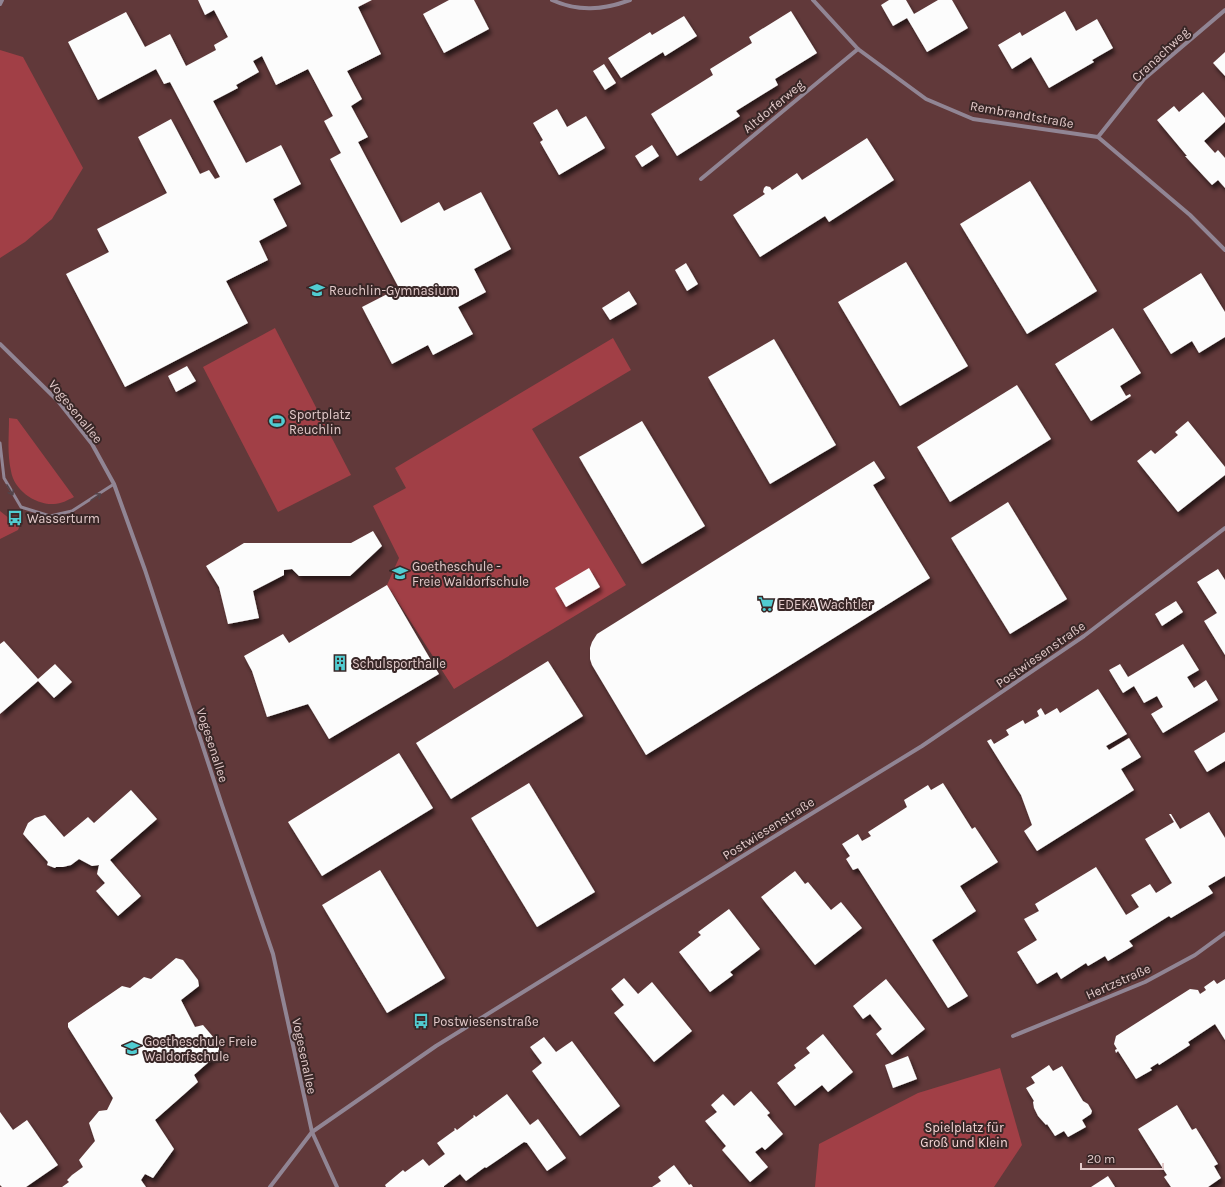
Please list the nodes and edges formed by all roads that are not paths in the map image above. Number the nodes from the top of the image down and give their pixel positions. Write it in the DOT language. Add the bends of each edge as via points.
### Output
graph roads {
  1 [pos="2,0"];
  2 [pos="552,0"];
  3 [pos="630,0"];
  4 [pos="812,0"];
  5 [pos="0,4"];
  6 [pos="1225,10"];
  7 [pos="858,48"];
  8 [pos="1098,137"];
  9 [pos="702,179"];
  10 [pos="1225,250"];
  11 [pos="0,344"];
  12 [pos="0,443"];
  13 [pos="114,484"];
  14 [pos="1225,528"];
  15 [pos="1225,933"];
  16 [pos="1014,1036"];
  17 [pos="312,1132"];
  18 [pos="270,1187"];
  19 [pos="336,1187"];
  1 -- 5 [label="street"];
  2 -- 3 [label="street" via="588,9"];
  4 -- 7 [label="street, Rembrandtstraße"];
  6 -- 8 [label="street, Cranachweg" via="1144,79"];
  7 -- 8 [label="street, Rembrandtstraße" via="926,99 973,119"];
  7 -- 9 [label="street, Altdorferweg"];
  8 -- 10 [label="street" via="1190,215"];
  11 -- 13 [label="street, Vogesenallee" via="58,401 92,444"];
  12 -- 13 [label="lane, one-way" via="4,478 21,507 50,516 72,511"];
  13 -- 17 [label="street, Vogesenallee" via="146,570 273,954"];
  14 -- 17 [label="street, Postwiesenstraße" via="1084,636 922,746 436,1046"];
  15 -- 16 [label="street, Hertzstraße" via="1195,955 1145,982"];
  17 -- 18 [label="street, Postwiesenstraße"];
  17 -- 19 [label="street, Vogesenallee"];
}
